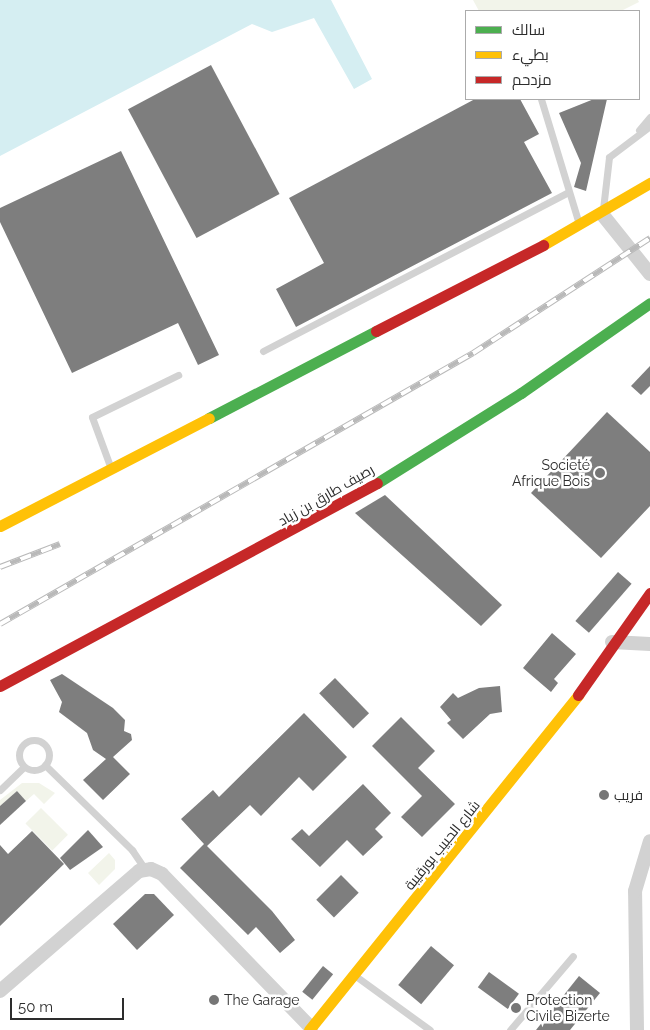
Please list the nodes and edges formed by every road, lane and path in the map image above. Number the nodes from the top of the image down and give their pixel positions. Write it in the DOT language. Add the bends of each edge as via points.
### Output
graph roads {
  1 [pos="541,100"];
  2 [pos="650,117"];
  3 [pos="650,126"];
  4 [pos="632,139"];
  5 [pos="650,184"];
  6 [pos="567,193"];
  7 [pos="602,214"];
  8 [pos="580,225"];
  9 [pos="650,274"];
  10 [pos="650,303"];
  11 [pos="263,351"];
  12 [pos="178,374"];
  13 [pos="113,470"];
  14 [pos="0,526"];
  15 [pos="650,593"];
  16 [pos="639,631"];
  17 [pos="612,642"];
  18 [pos="629,643"];
  19 [pos="650,644"];
  20 [pos="595,675"];
  21 [pos="0,686"];
  22 [pos="45,765"];
  23 [pos="24,767"];
  24 [pos="0,790"];
  25 [pos="650,841"];
  26 [pos="145,869"];
  27 [pos="573,956"];
  28 [pos="355,976"];
  29 [pos="0,991"];
  30 [pos="310,1029"];
  31 [pos="430,1030"];
  32 [pos="510,1030"];
  33 [pos="638,1030"];
  1 -- 6 [label="lane" via="566,170"];
  2 -- 4 [label="lane"];
  3 -- 4 [label="lane"];
  4 -- 7 [label="lane" via="609,157"];
  5 -- 7 [label="main road"];
  6 -- 8 [label="lane"];
  6 -- 11 [label="lane"];
  7 -- 8 [label="main road"];
  7 -- 9 [label="street"];
  8 -- 13 [label="main road"];
  10 -- 21 [label="main road, رصيف طارق بن زياد" via="521,393 346,503"];
  12 -- 13 [label="lane" via="92,417"];
  13 -- 14 [label="main road"];
  15 -- 17 [label="main road, شارع الحبيب بورقيبة"];
  16 -- 18 [label="main road, شارع الحبيب بورقيبة"];
  17 -- 18 [label="street"];
  17 -- 20 [label="main road, شارع الحبيب بورقيبة"];
  18 -- 19 [label="street"];
  18 -- 20 [label="main road, شارع الحبيب بورقيبة"];
  20 -- 28 [label="main road, شارع الحبيب بورقيبة"];
  22 -- 23 [label="lane" via="35,770"];
  22 -- 23 [label="lane" via="49,751 43,742 33,740 20,748 19,758"];
  22 -- 26 [label="lane" via="132,850"];
  23 -- 24 [label="lane"];
  25 -- 33 [label="street" via="635,891"];
  26 -- 29 [label="street"];
  26 -- 30 [label="street" via="162,874"];
  27 -- 32 [label="lane"];
  28 -- 30 [label="main road, شارع الحبيب بورقيبة"];
  28 -- 31 [label="lane"];
}
